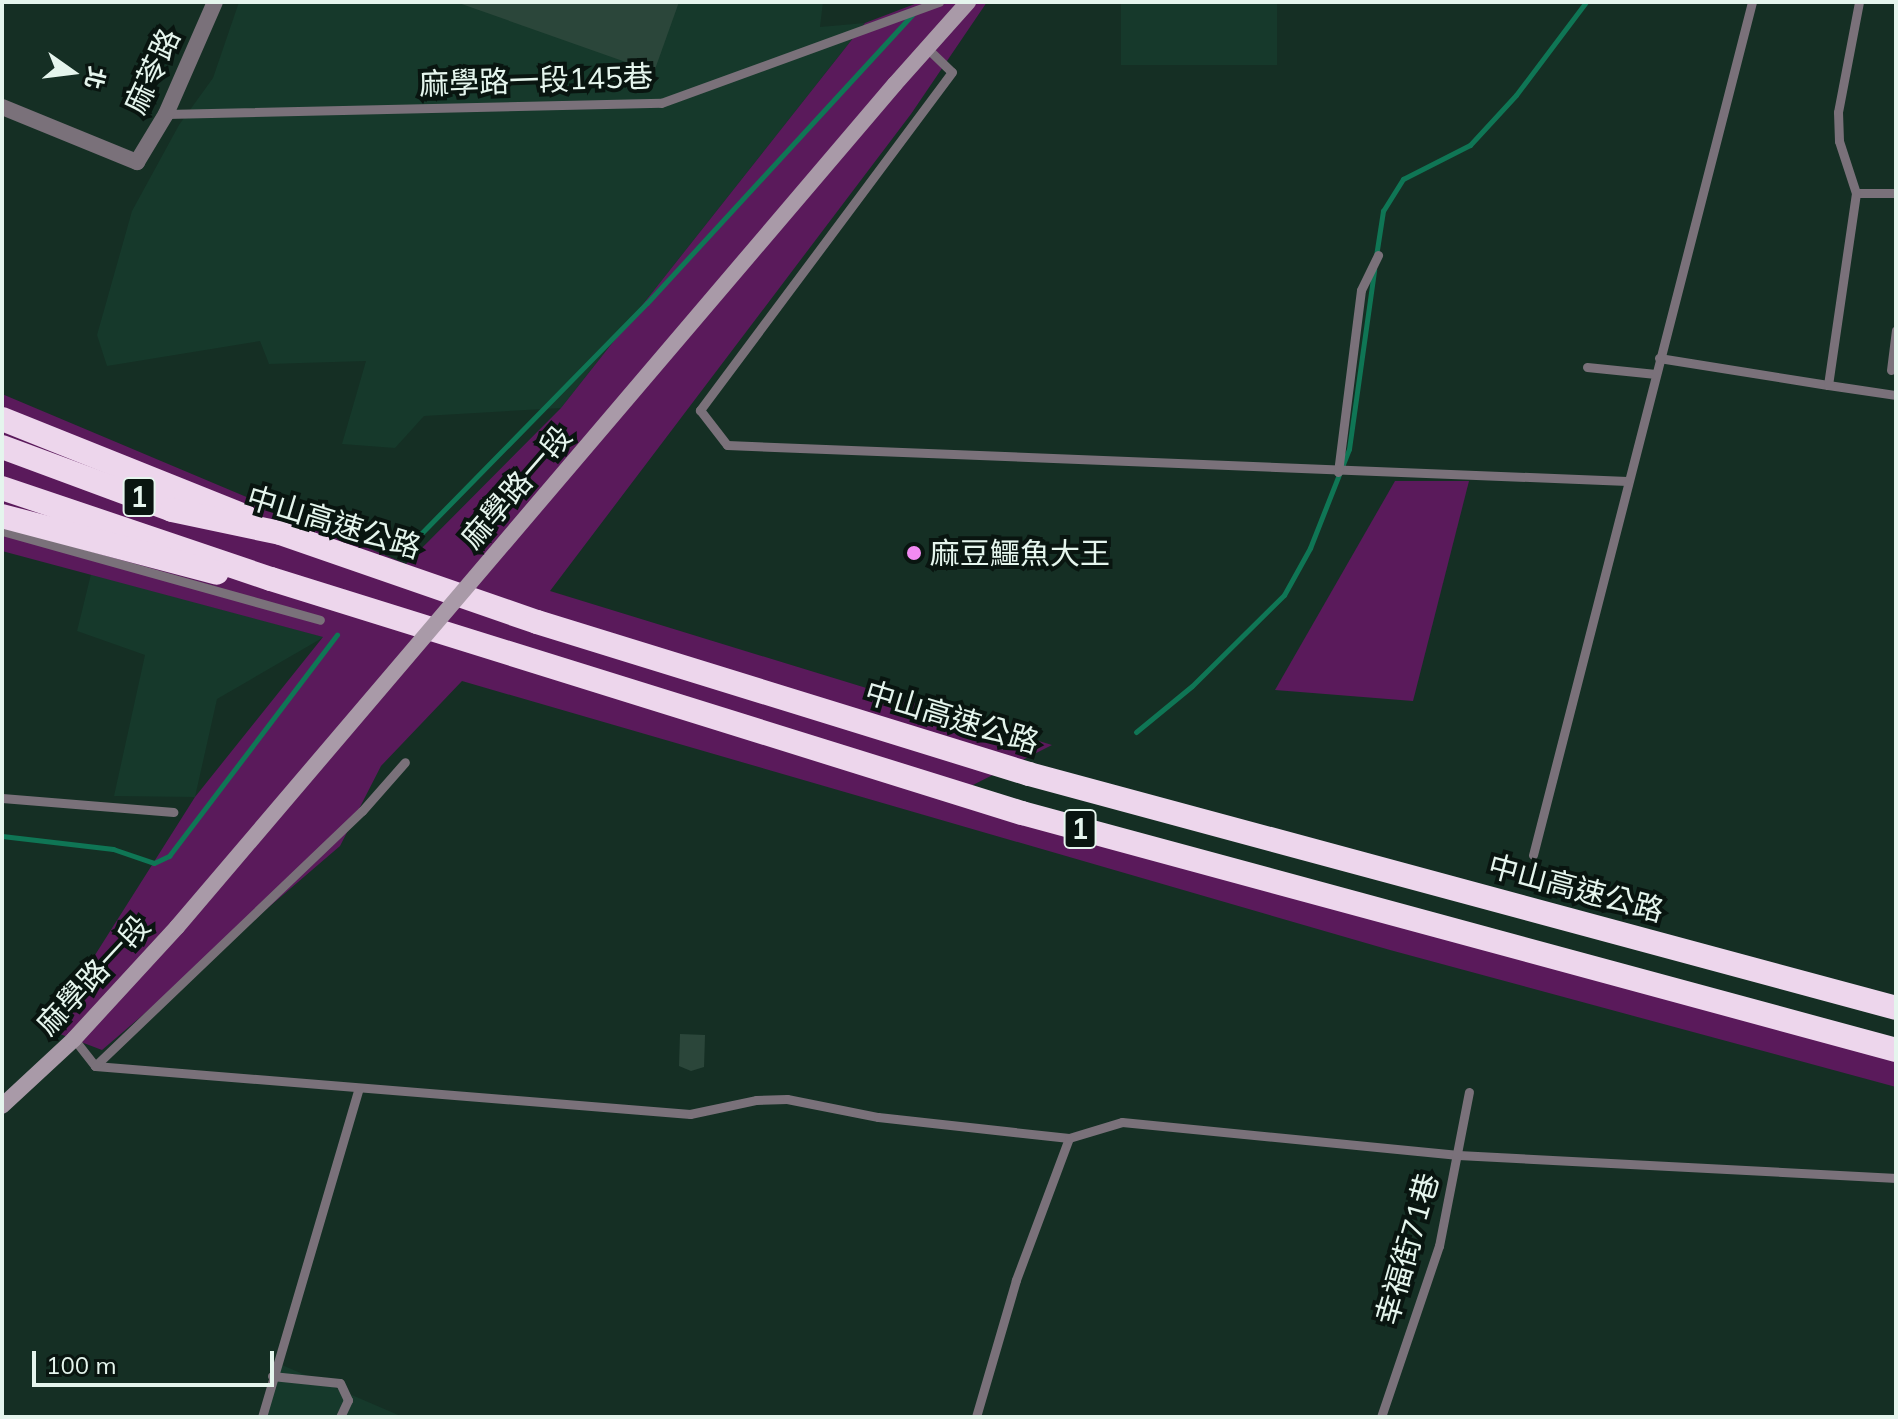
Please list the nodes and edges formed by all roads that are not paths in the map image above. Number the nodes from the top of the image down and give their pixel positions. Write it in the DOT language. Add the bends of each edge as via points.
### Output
graph roads {
  1 [pos="215,2"];
  2 [pos="968,2"];
  3 [pos="1752,2"];
  4 [pos="1859,2"];
  5 [pos="935,4"];
  6 [pos="928,49"];
  7 [pos="2,107"];
  8 [pos="166,114"];
  9 [pos="1856,193"];
  10 [pos="1896,193"];
  11 [pos="1378,255"];
  12 [pos="1896,330"];
  13 [pos="1659,358"];
  14 [pos="1587,367"];
  15 [pos="1891,370"];
  16 [pos="1656,374"];
  17 [pos="1828,385"];
  18 [pos="1896,395"];
  19 [pos="2,419"];
  20 [pos="2,447"];
  21 [pos="1338,472"];
  22 [pos="1627,481"];
  23 [pos="2,488"];
  24 [pos="2,516"];
  25 [pos="2,531"];
  26 [pos="280,533"];
  27 [pos="271,579"];
  28 [pos="320,620"];
  29 [pos="405,762"];
  30 [pos="2,798"];
  31 [pos="173,812"];
  32 [pos="1533,855"];
  33 [pos="1896,1008"];
  34 [pos="74,1039"];
  35 [pos="1896,1050"];
  36 [pos="95,1066"];
  37 [pos="358,1090"];
  38 [pos="1469,1092"];
  39 [pos="2,1106"];
  40 [pos="1069,1138"];
  41 [pos="1458,1155"];
  42 [pos="1896,1178"];
  43 [pos="272,1376"];
  44 [pos="262,1417"];
  45 [pos="340,1417"];
  46 [pos="976,1417"];
  47 [pos="1381,1417"];
  1 -- 8 [label="street, 麻苓路"];
  2 -- 6 [label="main road, 麻學路一段"];
  3 -- 13 [label="lane"];
  4 -- 9 [label="lane" via="1838,112 1839,141"];
  5 -- 8 [label="lane, 麻學路一段145巷" via="661,103"];
  6 -- 21 [label="lane" via="952,72 700,410 727,445"];
  6 -- 34 [label="main road, 麻學路一段, bridge" via="177,927"];
  7 -- 8 [label="street, 麻苓路" via="137,162"];
  9 -- 10 [label="lane"];
  9 -- 17 [label="lane"];
  11 -- 21 [label="lane" via="1361,290"];
  12 -- 15 [label="lane"];
  13 -- 16 [label="lane"];
  13 -- 17 [label="lane"];
  14 -- 16 [label="lane"];
  16 -- 22 [label="lane"];
  17 -- 18 [label="lane"];
  19 -- 26 [label="highway" via="214,500"];
  20 -- 26 [label="highway, 中山高速公路 / 1" via="172,510"];
  21 -- 22 [label="lane"];
  22 -- 32 [label="lane"];
  23 -- 27 [label="highway, 1"];
  24 -- 27 [label="highway" via="193,570"];
  25 -- 28 [label="lane"];
  26 -- 33 [label="highway, 中山高速公路 / 1" via="537,622 1029,774"];
  27 -- 35 [label="highway, 1" via="1022,813"];
  29 -- 36 [label="lane" via="362,811"];
  30 -- 31 [label="lane"];
  34 -- 36 [label="lane"];
  34 -- 39 [label="main road, 麻學路一段"];
  36 -- 37 [label="lane"];
  37 -- 40 [label="lane" via="690,1114 787,1099 878,1117"];
  37 -- 43 [label="lane"];
  38 -- 41 [label="lane, 幸福街71巷"];
  40 -- 41 [label="lane" via="1122,1122"];
  40 -- 46 [label="lane" via="1016,1280"];
  41 -- 42 [label="lane"];
  41 -- 47 [label="lane, 幸福街71巷" via="1439,1246"];
  43 -- 44 [label="lane"];
  43 -- 45 [label="lane" via="340,1383 348,1400"];
}
